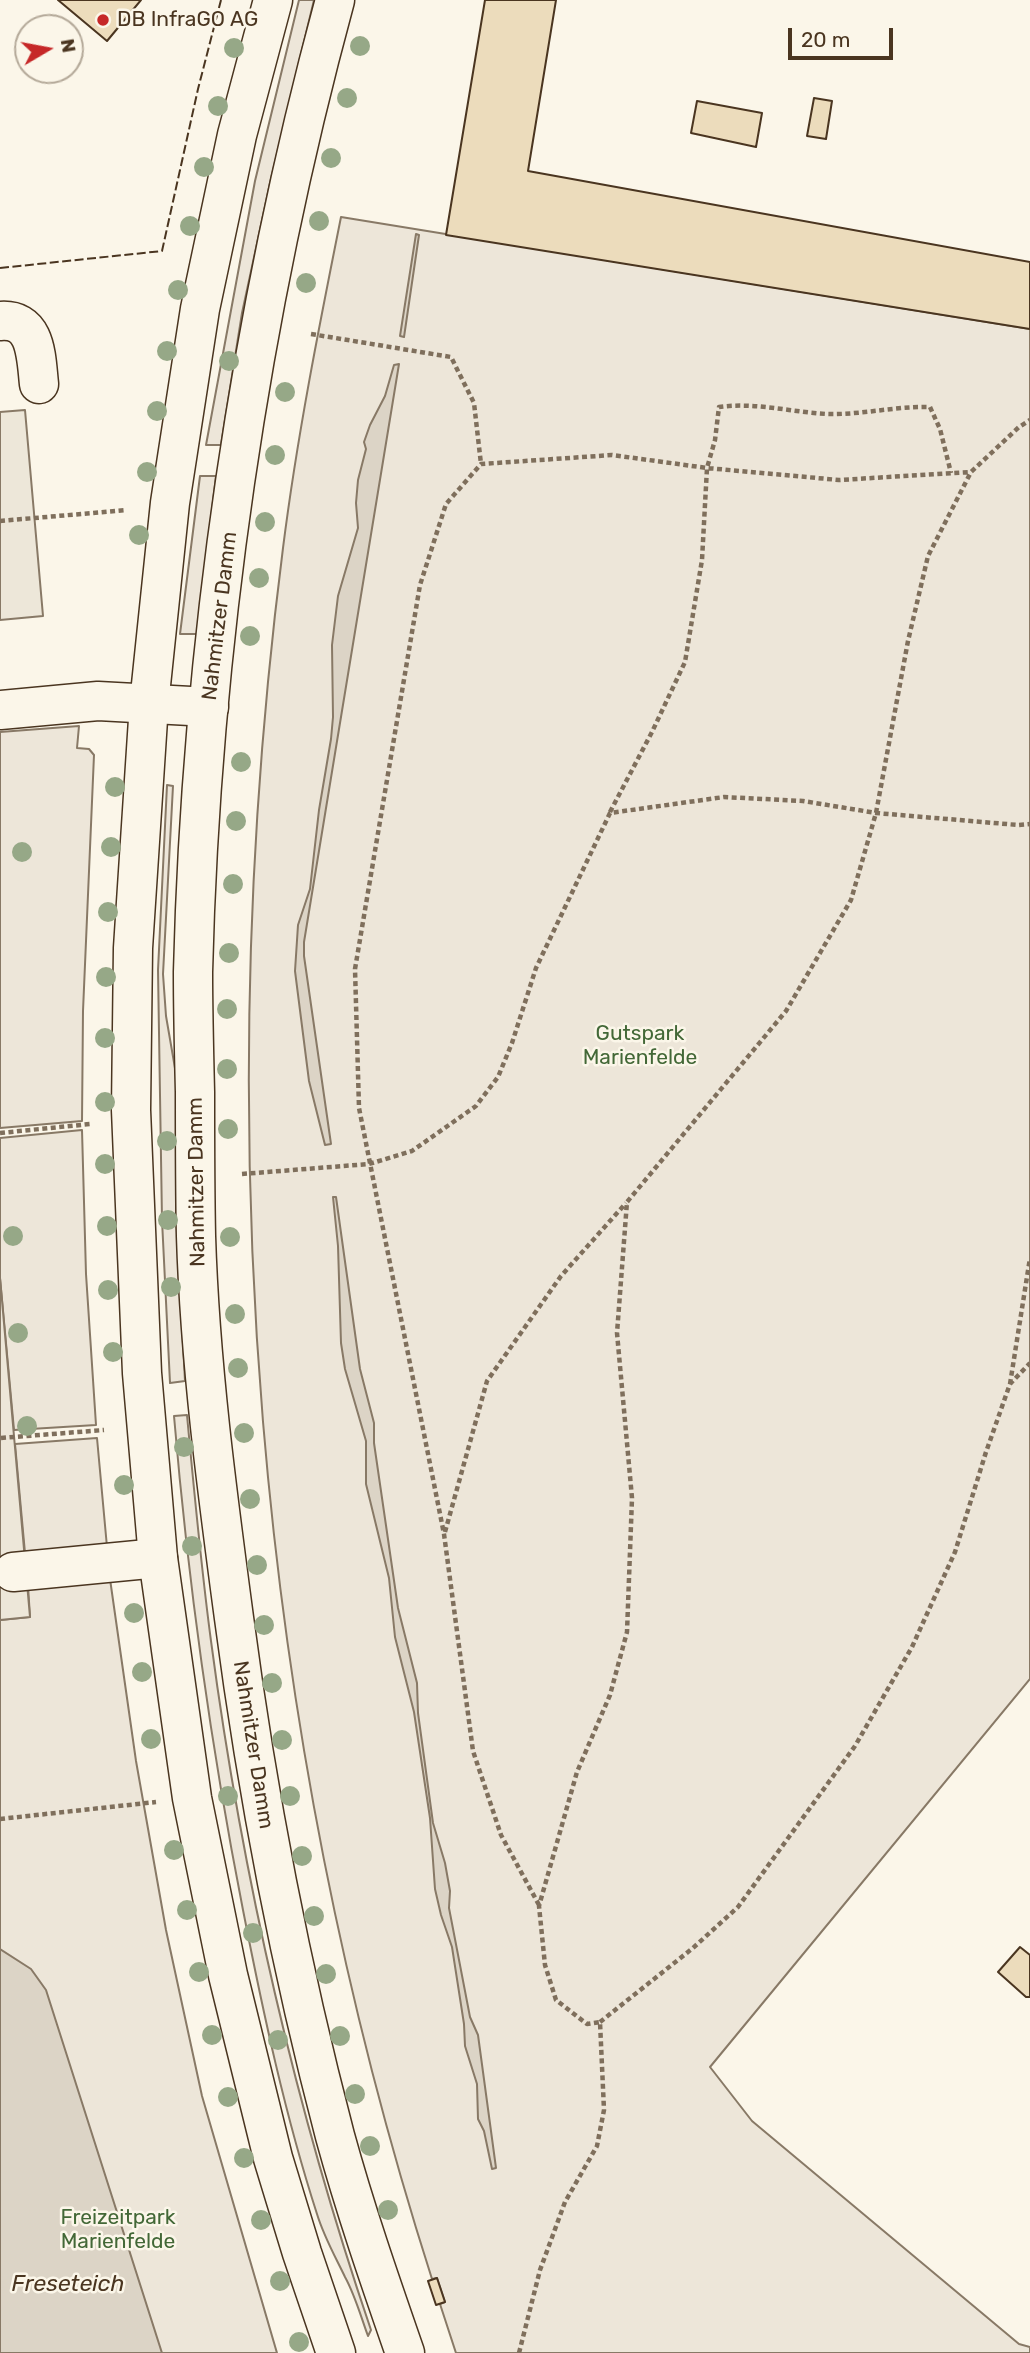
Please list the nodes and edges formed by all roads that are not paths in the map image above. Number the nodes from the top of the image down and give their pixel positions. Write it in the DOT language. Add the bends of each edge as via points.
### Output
graph roads {
  1 [pos="273,0"];
  2 [pos="335,0"];
  3 [pos="0,321"];
  4 [pos="39,384"];
  5 [pos="149,704"];
  6 [pos="209,707"];
  7 [pos="0,710"];
  8 [pos="158,1558"];
  9 [pos="13,1572"];
  10 [pos="336,2353"];
  11 [pos="404,2353"];
  1 -- 5 [label="main road" via="237,135 200,309 170,503"];
  2 -- 6 [label="main road, Nahmitzer Damm" via="295,159 259,337 233,502"];
  3 -- 4 [label="main road" via="11,320 24,327 35,347"];
  5 -- 6 [label="main road"];
  5 -- 7 [label="main road" via="98,701"];
  5 -- 8 [label="main road" via="133,948 131,1110 138,1309"];
  6 -- 11 [label="main road, Nahmitzer Damm" via="193,974 196,1239 213,1463 251,1742 288,1942 336,2137"];
  8 -- 9 [label="main road"];
  8 -- 10 [label="main road" via="192,1798 228,1975 272,2158"];
}
